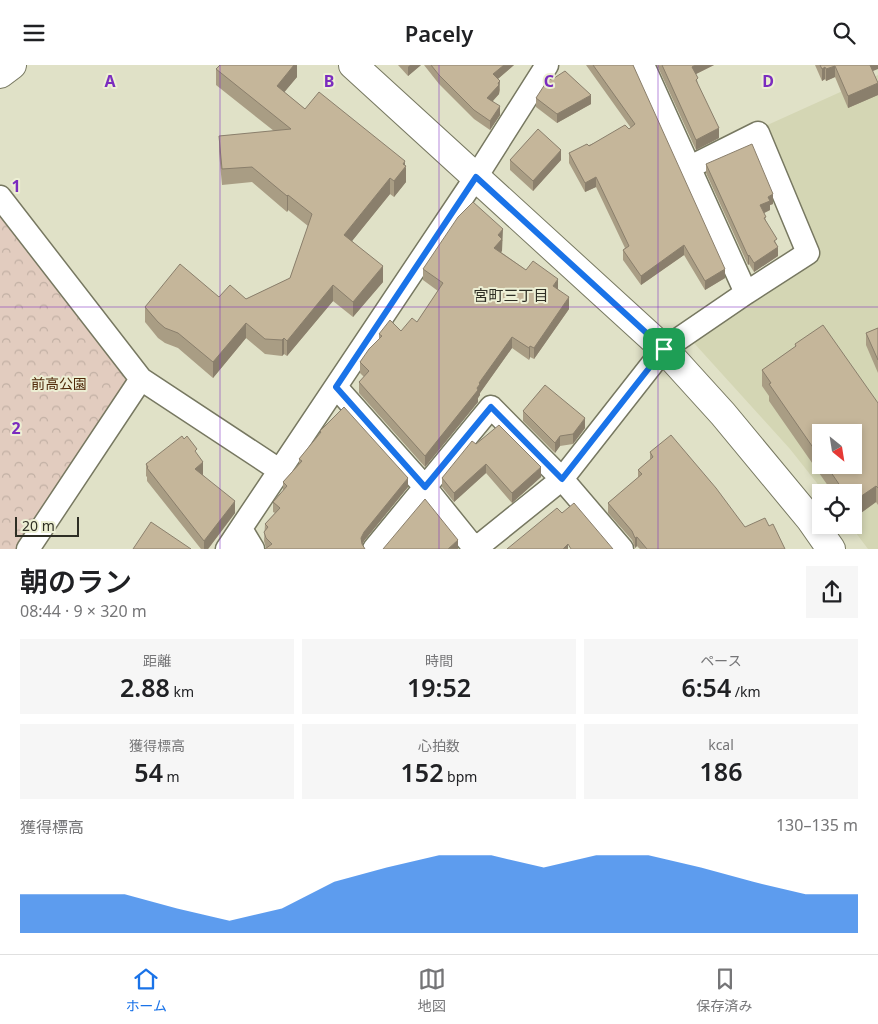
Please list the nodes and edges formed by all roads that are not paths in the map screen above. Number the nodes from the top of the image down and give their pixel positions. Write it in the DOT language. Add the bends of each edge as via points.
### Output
graph roads {
  1 [pos="12,65"];
  2 [pos="353,65"];
  3 [pos="547,65"];
  4 [pos="643,65"];
  5 [pos="0,74"];
  6 [pos="690,167"];
  7 [pos="476,177"];
  8 [pos="0,197"];
  9 [pos="746,293"];
  10 [pos="664,349"];
  11 [pos="140,379"];
  12 [pos="336,387"];
  13 [pos="279,470"];
  14 [pos="562,479"];
  15 [pos="425,487"];
  16 [pos="241,529"];
  17 [pos="28,549"];
  18 [pos="228,549"];
  19 [pos="253,549"];
  20 [pos="374,549"];
  21 [pos="475,549"];
  22 [pos="622,549"];
  23 [pos="831,549"];
  1 -- 5 [label="street"];
  2 -- 7 [label="street"];
  3 -- 7 [label="street"];
  4 -- 6 [label="street"];
  6 -- 9 [label="street"];
  6 -- 9 [label="street" via="758,133 808,253"];
  7 -- 10 [label="street"];
  7 -- 12 [label="street"];
  8 -- 11 [label="street"];
  9 -- 10 [label="street"];
  10 -- 14 [label="street"];
  10 -- 23 [label="street" via="723,414"];
  11 -- 13 [label="street"];
  11 -- 17 [label="street"];
  12 -- 13 [label="street"];
  12 -- 15 [label="street"];
  13 -- 16 [label="street"];
  14 -- 15 [label="street" via="491,407"];
  14 -- 21 [label="street"];
  14 -- 22 [label="street"];
  15 -- 20 [label="street"];
  15 -- 21 [label="street"];
  16 -- 18 [label="street"];
  16 -- 19 [label="street"];
}
